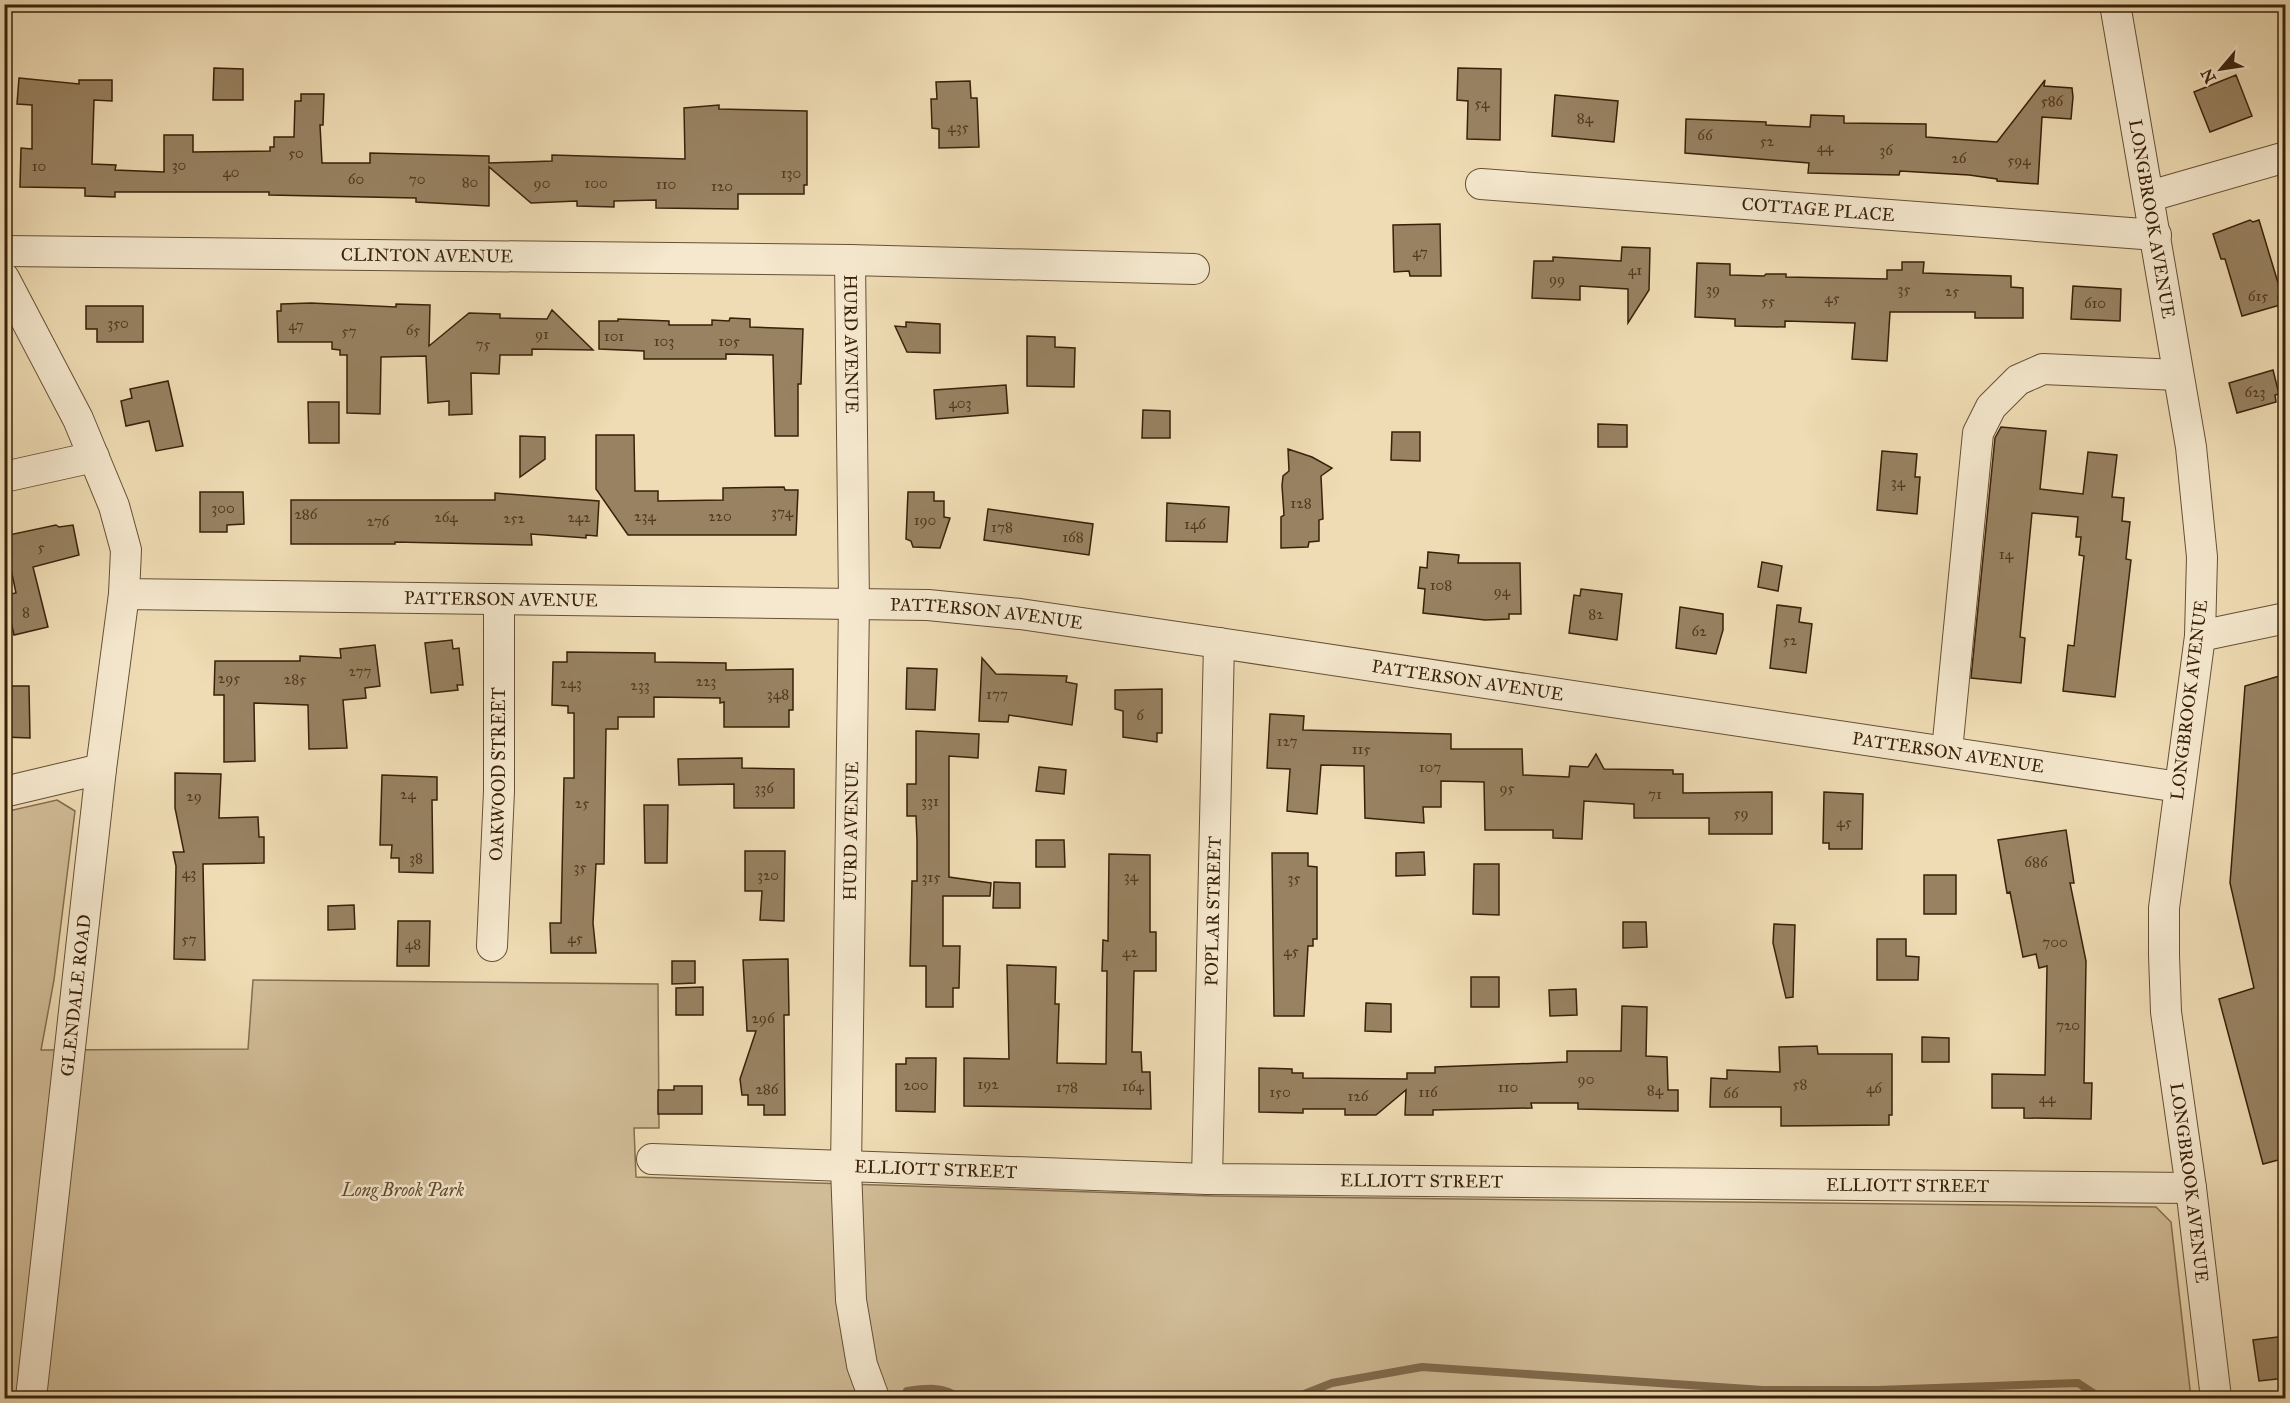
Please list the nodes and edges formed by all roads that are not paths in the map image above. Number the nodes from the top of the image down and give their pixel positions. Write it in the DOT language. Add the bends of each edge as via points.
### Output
graph roads {
  1 [pos="2115,4"];
  2 [pos="2286,158"];
  3 [pos="1480,184"];
  4 [pos="2150,196"];
  5 [pos="2156,235"];
  6 [pos="4,251"];
  7 [pos="850,260"];
  8 [pos="1194,269"];
  9 [pos="4,278"];
  10 [pos="2178,375"];
  11 [pos="94,457"];
  12 [pos="4,477"];
  13 [pos="124,594"];
  14 [pos="500,601"];
  15 [pos="854,603"];
  16 [pos="2286,618"];
  17 [pos="2200,636"];
  18 [pos="1219,643"];
  19 [pos="1947,751"];
  20 [pos="101,769"];
  21 [pos="2179,787"];
  22 [pos="4,792"];
  23 [pos="492,946"];
  24 [pos="652,1159"];
  25 [pos="846,1168"];
  26 [pos="1207,1179"];
  27 [pos="2191,1188"];
  28 [pos="31,1398"];
  29 [pos="874,1398"];
  30 [pos="2216,1398"];
  1 -- 4 [label="street, LONGBROOK AVENUE"];
  2 -- 4 [label="street"];
  3 -- 5 [label="street, COTTAGE PLACE"];
  4 -- 5 [label="street, LONGBROOK AVENUE"];
  5 -- 10 [label="street, LONGBROOK AVENUE"];
  6 -- 7 [label="street, CLINTON AVENUE"];
  7 -- 8 [label="street, CLINTON AVENUE"];
  7 -- 15 [label="street, HURD AVENUE"];
  9 -- 11 [label="street" via="49,360"];
  10 -- 17 [label="street, LONGBROOK AVENUE" via="2199,511"];
  10 -- 19 [label="street" via="2043,369 2018,380 1991,407 1977,433"];
  11 -- 12 [label="street"];
  11 -- 13 [label="street" via="124,537"];
  13 -- 14 [label="street, PATTERSON AVENUE"];
  13 -- 20 [label="street, GLENDALE ROAD"];
  14 -- 15 [label="street, PATTERSON AVENUE"];
  14 -- 23 [label="street, OAKWOOD STREET" via="499,791"];
  15 -- 18 [label="street, PATTERSON AVENUE" via="1020,614"];
  15 -- 25 [label="street, HURD AVENUE"];
  16 -- 17 [label="street"];
  17 -- 21 [label="street, LONGBROOK AVENUE"];
  18 -- 19 [label="street, PATTERSON AVENUE"];
  18 -- 26 [label="street, POPLAR STREET"];
  19 -- 21 [label="street, PATTERSON AVENUE"];
  20 -- 22 [label="street"];
  20 -- 28 [label="street, GLENDALE ROAD"];
  21 -- 27 [label="street, LONGBROOK AVENUE" via="2164,908 2164,955 2166,1012"];
  24 -- 25 [label="street, ELLIOTT STREET"];
  25 -- 26 [label="street, ELLIOTT STREET"];
  25 -- 29 [label="street, HURD AVENUE" via="852,1300 862,1365"];
  26 -- 27 [label="street, ELLIOTT STREET"];
  27 -- 30 [label="street, LONGBROOK AVENUE"];
}
